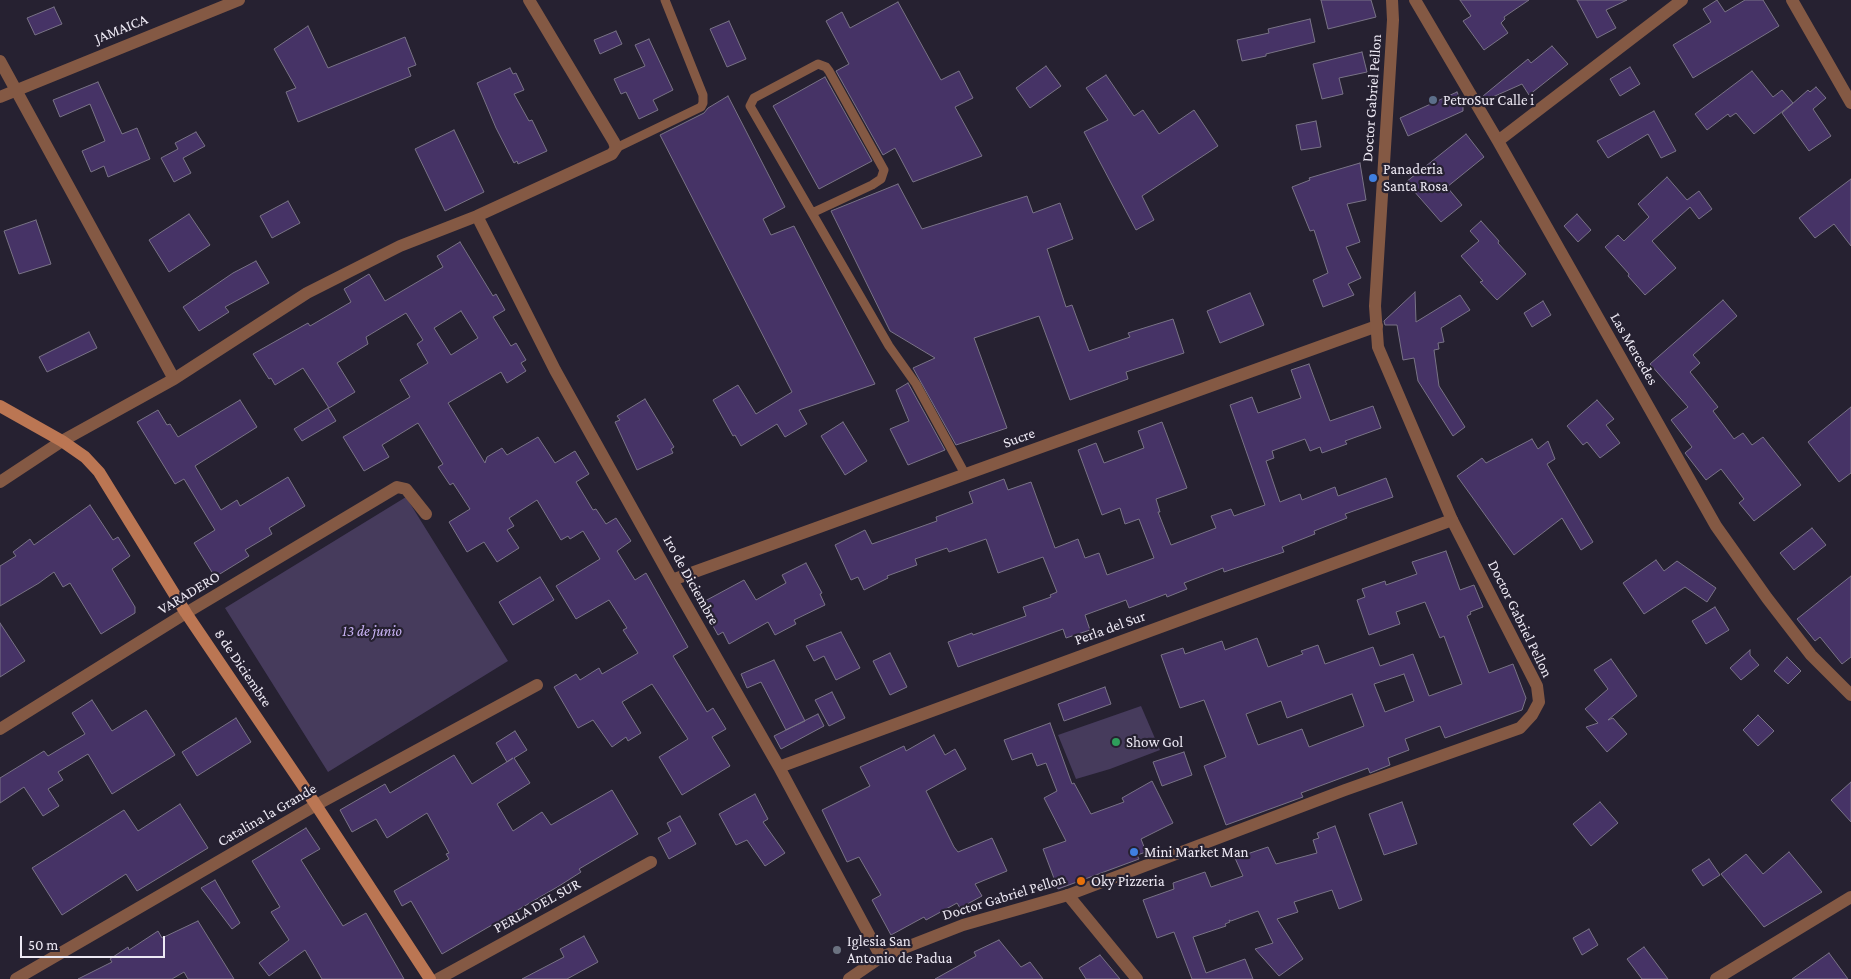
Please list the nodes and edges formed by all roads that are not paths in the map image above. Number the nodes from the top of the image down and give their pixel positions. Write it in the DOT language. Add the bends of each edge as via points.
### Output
graph roads {
  1 [pos="238,0"];
  2 [pos="529,0"];
  3 [pos="665,0"];
  4 [pos="1392,0"];
  5 [pos="1415,0"];
  6 [pos="1682,0"];
  7 [pos="1792,0"];
  8 [pos="213,4"];
  9 [pos="0,61"];
  10 [pos="16,90"];
  11 [pos="0,97"];
  12 [pos="1851,103"];
  13 [pos="1498,141"];
  14 [pos="616,148"];
  15 [pos="812,213"];
  16 [pos="477,216"];
  17 [pos="1376,326"];
  18 [pos="174,379"];
  19 [pos="0,406"];
  20 [pos="62,441"];
  21 [pos="965,474"];
  22 [pos="0,482"];
  23 [pos="426,514"];
  24 [pos="1452,520"];
  25 [pos="672,580"];
  26 [pos="186,613"];
  27 [pos="537,685"];
  28 [pos="1851,695"];
  29 [pos="0,729"];
  30 [pos="779,767"];
  31 [pos="316,805"];
  32 [pos="651,862"];
  33 [pos="1068,895"];
  34 [pos="1851,897"];
  35 [pos="881,957"];
  36 [pos="852,978"];
  37 [pos="16,979"];
  38 [pos="430,979"];
  39 [pos="438,979"];
  40 [pos="1137,979"];
  41 [pos="1716,979"];
  1 -- 8 [label="street, JAMAICA"];
  2 -- 14 [label="street"];
  3 -- 14 [label="lane" via="704,95 703,103 701,107"];
  4 -- 17 [label="street, Doctor Gabriel Pellon"];
  5 -- 13 [label="street, Las Mercedes"];
  6 -- 13 [label="street"];
  7 -- 12 [label="street"];
  8 -- 10 [label="street, JAMAICA"];
  9 -- 10 [label="street"];
  10 -- 11 [label="street, JAMAICA"];
  10 -- 18 [label="street"];
  13 -- 28 [label="street, Las Mercedes" via="1716,526 1811,654"];
  14 -- 16 [label="street" via="612,154"];
  15 -- 15 [label="lane" via="872,185 881,179 884,170 829,71 818,64 754,98 750,106"];
  15 -- 21 [label="lane" via="889,346 916,384"];
  16 -- 18 [label="street" via="400,246 307,293"];
  16 -- 25 [label="street, 1ro de Diciembre" via="555,370"];
  17 -- 21 [label="street, Sucre"];
  17 -- 24 [label="street, Doctor Gabriel Pellon" via="1378,347"];
  18 -- 20 [label="street"];
  19 -- 20 [label="main road, 8 de Diciembre"];
  20 -- 22 [label="street"];
  20 -- 26 [label="main road, 8 de Diciembre" via="85,457 99,472"];
  21 -- 25 [label="street, Sucre"];
  23 -- 26 [label="street, VARADERO" via="406,489 397,487"];
  24 -- 30 [label="street, Perla del Sur"];
  24 -- 33 [label="street, Doctor Gabriel Pellon" via="1537,686 1539,702 1520,728"];
  25 -- 30 [label="street, 1ro de Diciembre"];
  26 -- 29 [label="street, VARADERO"];
  26 -- 31 [label="main road, 8 de Diciembre"];
  27 -- 31 [label="street, Catalina la Grande"];
  30 -- 35 [label="street, 1ro de Diciembre"];
  31 -- 37 [label="street, Catalina la Grande"];
  31 -- 38 [label="main road, 8 de Diciembre"];
  32 -- 39 [label="street, PERLA DEL SUR"];
  33 -- 35 [label="street, Doctor Gabriel Pellon" via="963,925"];
  33 -- 40 [label="street"];
  34 -- 41 [label="street"];
  35 -- 36 [label="street, Doctor Gabriel Pellon"];
}
